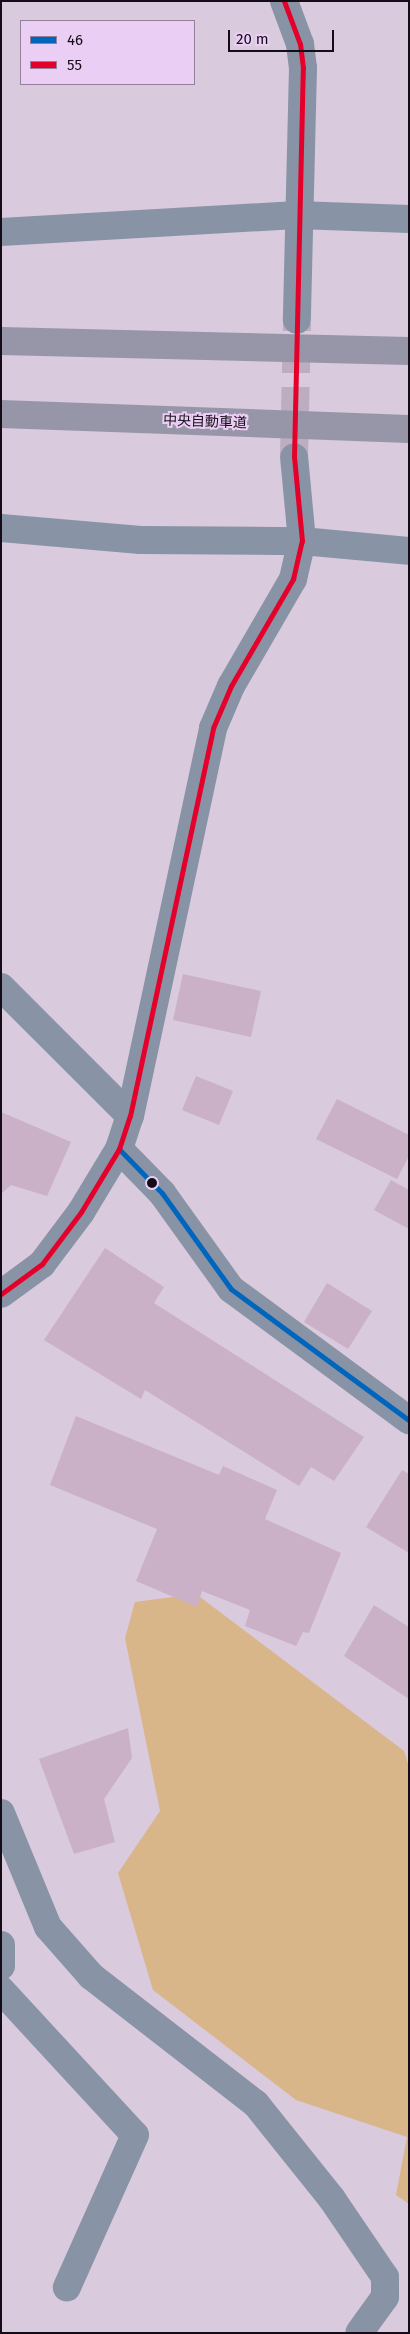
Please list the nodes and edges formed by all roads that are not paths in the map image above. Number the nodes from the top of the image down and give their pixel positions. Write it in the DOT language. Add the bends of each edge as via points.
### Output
graph roads {
  1 [pos="284,1"];
  2 [pos="297,214"];
  3 [pos="409,219"];
  4 [pos="1,232"];
  5 [pos="297,320"];
  6 [pos="1,341"];
  7 [pos="409,351"];
  8 [pos="1,414"];
  9 [pos="409,429"];
  10 [pos="294,457"];
  11 [pos="1,528"];
  12 [pos="302,541"];
  13 [pos="409,551"];
  14 [pos="1,987"];
  15 [pos="130,1116"];
  16 [pos="119,1149"];
  17 [pos="1,1294"];
  18 [pos="409,1420"];
  19 [pos="1,1813"];
  20 [pos="1,1945"];
  21 [pos="1,1966"];
  22 [pos="1,1990"];
  23 [pos="67,2288"];
  24 [pos="360,2333"];
  1 -- 2 [label="street" via="300,44 303,68"];
  2 -- 3 [label="street"];
  2 -- 4 [label="street"];
  2 -- 5 [label="street"];
  6 -- 7 [label="highway"];
  8 -- 9 [label="highway, 中央自動車道"];
  10 -- 12 [label="street"];
  11 -- 12 [label="street" via="140,540"];
  12 -- 13 [label="street"];
  12 -- 15 [label="street" via="293,579 231,686 213,728"];
  14 -- 15 [label="street"];
  15 -- 16 [label="street"];
  16 -- 17 [label="street" via="81,1212 42,1264"];
  16 -- 18 [label="street" via="162,1193 231,1289"];
  19 -- 24 [label="street" via="48,1927 91,1976 256,2104 332,2199 385,2277 385,2297"];
  20 -- 21 [label="street"];
  22 -- 23 [label="street" via="135,2135"];
}
